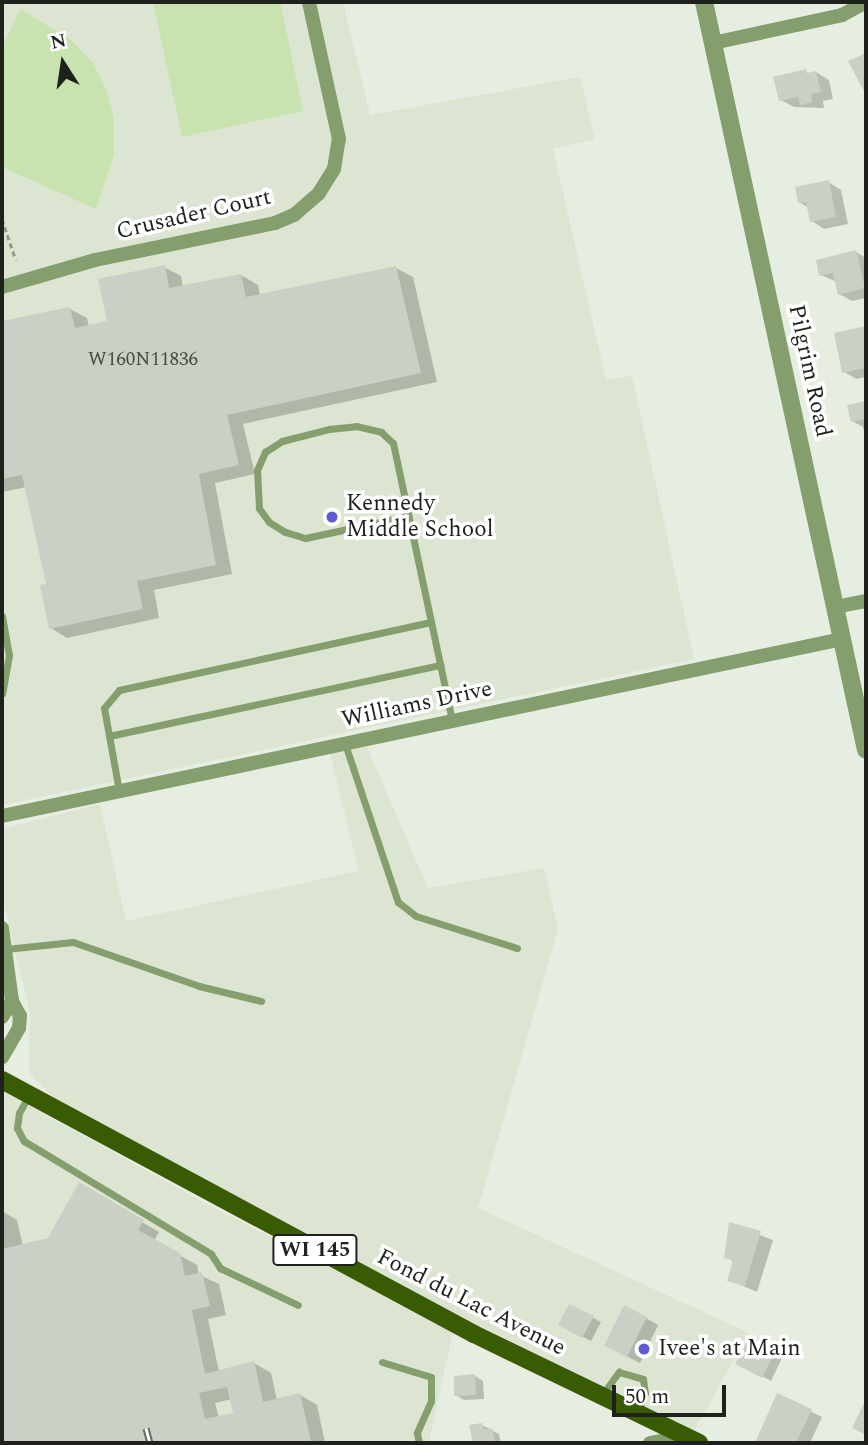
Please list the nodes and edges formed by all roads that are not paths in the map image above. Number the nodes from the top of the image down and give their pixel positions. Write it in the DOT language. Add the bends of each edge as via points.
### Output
graph roads {
  1 [pos="309,2"];
  2 [pos="704,2"];
  3 [pos="866,2"];
  4 [pos="713,43"];
  5 [pos="2,287"];
  6 [pos="408,516"];
  7 [pos="866,601"];
  8 [pos="835,607"];
  9 [pos="2,616"];
  10 [pos="431,622"];
  11 [pos="842,639"];
  12 [pos="440,665"];
  13 [pos="2,693"];
  14 [pos="452,721"];
  15 [pos="109,736"];
  16 [pos="344,744"];
  17 [pos="866,750"];
  18 [pos="119,791"];
  19 [pos="2,816"];
  20 [pos="2,928"];
  21 [pos="517,948"];
  22 [pos="6,949"];
  23 [pos="12,1001"];
  24 [pos="261,1001"];
  25 [pos="2,1017"];
  26 [pos="2,1058"];
  27 [pos="2,1080"];
  28 [pos="29,1094"];
  29 [pos="298,1305"];
  30 [pos="382,1362"];
  31 [pos="601,1395"];
  32 [pos="636,1412"];
  33 [pos="692,1439"];
  34 [pos="666,1442"];
  35 [pos="419,1443"];
  36 [pos="650,1443"];
  1 -- 5 [label="street, Crusader Court" via="339,139 334,169 319,193 294,215 275,223 96,260"];
  2 -- 4 [label="street, Pilgrim Road"];
  3 -- 4 [label="street" via="842,15"];
  4 -- 8 [label="street, Pilgrim Road"];
  6 -- 6 [label="lane" via="393,443 381,432 356,426 282,441 265,452 257,470 259,508 269,522 285,532 305,538"];
  6 -- 10 [label="lane"];
  7 -- 8 [label="street"];
  8 -- 11 [label="street, Pilgrim Road"];
  9 -- 13 [label="lane" via="9,655"];
  10 -- 12 [label="lane"];
  10 -- 15 [label="lane" via="119,690 104,708"];
  11 -- 14 [label="street, Williams Drive"];
  11 -- 17 [label="street, Pilgrim Road"];
  12 -- 14 [label="lane"];
  12 -- 15 [label="lane"];
  14 -- 16 [label="street, Williams Drive"];
  15 -- 18 [label="lane"];
  16 -- 18 [label="street, Williams Drive"];
  16 -- 21 [label="lane" via="398,902 416,916"];
  18 -- 19 [label="street, Williams Drive"];
  20 -- 22 [label="street"];
  22 -- 23 [label="street"];
  22 -- 24 [label="lane" via="73,942 199,986"];
  23 -- 25 [label="street"];
  23 -- 26 [label="street" via="20,1016 19,1028"];
  27 -- 28 [label="main road, Fond du Lac Avenue / WI 145"];
  28 -- 29 [label="lane" via="19,1113 18,1128 24,1141 211,1254 220,1268"];
  28 -- 31 [label="main road, Fond du Lac Avenue / WI 145" via="286,1235"];
  30 -- 35 [label="lane" via="432,1377 431,1401 417,1433"];
  31 -- 32 [label="main road, Fond du Lac Avenue / WI 145"];
  31 -- 32 [label="lane" via="619,1372 643,1379 645,1393"];
  32 -- 33 [label="main road, Fond du Lac Avenue / WI 145"];
  33 -- 34 [label="street"];
  34 -- 36 [label="street"];
}
